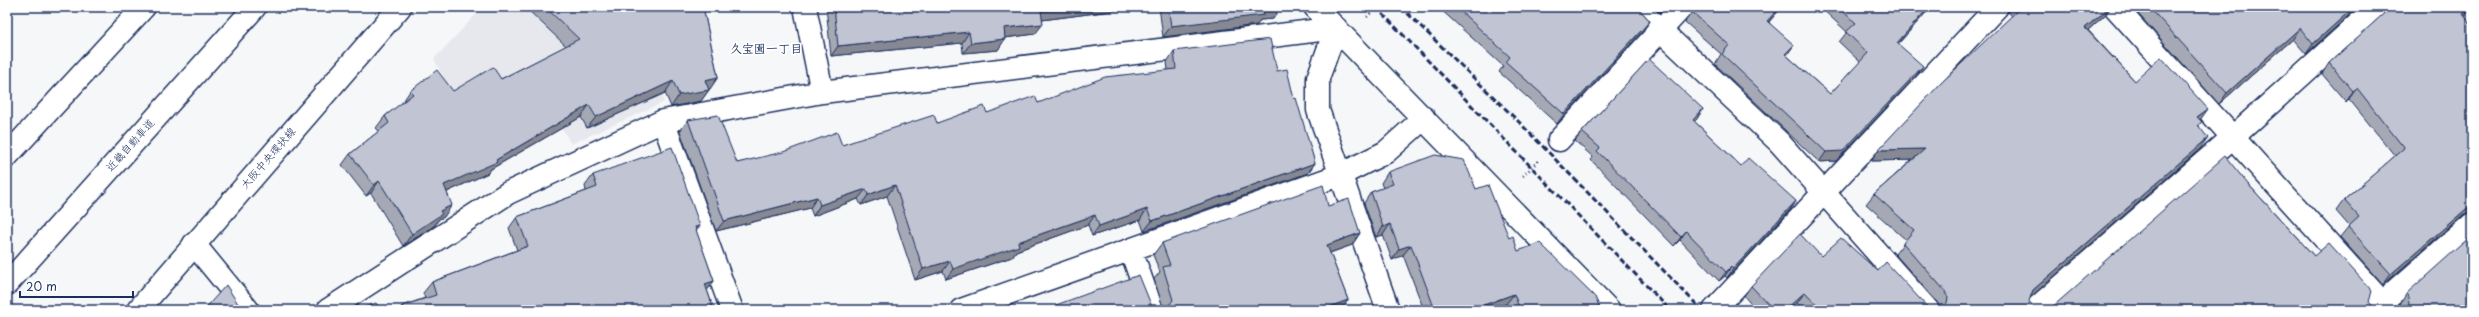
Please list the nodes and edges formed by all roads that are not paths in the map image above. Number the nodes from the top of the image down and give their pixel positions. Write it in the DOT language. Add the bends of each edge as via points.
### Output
graph roads {
  1 [pos="144,7"];
  2 [pos="255,7"];
  3 [pos="400,7"];
  4 [pos="406,7"];
  5 [pos="805,7"];
  6 [pos="1314,7"];
  7 [pos="1636,7"];
  8 [pos="1682,7"];
  9 [pos="1997,7"];
  10 [pos="2115,7"];
  11 [pos="2377,7"];
  12 [pos="2470,7"];
  13 [pos="2472,11"];
  14 [pos="1336,28"];
  15 [pos="1660,30"];
  16 [pos="372,38"];
  17 [pos="822,92"];
  18 [pos="1424,118"];
  19 [pos="663,121"];
  20 [pos="2233,137"];
  21 [pos="1560,140"];
  22 [pos="7,156"];
  23 [pos="1340,175"];
  24 [pos="1822,194"];
  25 [pos="2472,224"];
  26 [pos="194,244"];
  27 [pos="1130,250"];
  28 [pos="7,284"];
  29 [pos="2382,308"];
  30 [pos="138,310"];
  31 [pos="248,310"];
  32 [pos="328,310"];
  33 [pos="732,310"];
  34 [pos="961,310"];
  35 [pos="1152,310"];
  36 [pos="1388,310"];
  37 [pos="1609,310"];
  38 [pos="1714,310"];
  39 [pos="1928,310"];
  40 [pos="2034,310"];
  1 -- 22 [label="main road"];
  2 -- 28 [label="main road, 近畿自動車道"];
  3 -- 16 [label="main road, 大阪中央環状線"];
  4 -- 16 [label="main road"];
  5 -- 17 [label="main road"];
  6 -- 14 [label="main road"];
  7 -- 15 [label="main road"];
  8 -- 15 [label="main road"];
  9 -- 24 [label="main road"];
  10 -- 20 [label="main road"];
  11 -- 20 [label="main road"];
  12 -- 13 [label="main road"];
  14 -- 17 [label="main road"];
  14 -- 18 [label="main road"];
  14 -- 23 [label="main road" via="1318,78 1318,110"];
  15 -- 21 [label="main road"];
  15 -- 24 [label="main road" via="1779,142"];
  16 -- 26 [label="main road, 大阪中央環状線"];
  17 -- 19 [label="main road"];
  18 -- 23 [label="main road" via="1386,152"];
  18 -- 37 [label="main road"];
  19 -- 32 [label="main road" via="508,193"];
  19 -- 33 [label="main road"];
  20 -- 29 [label="main road"];
  20 -- 40 [label="main road"];
  23 -- 27 [label="main road"];
  23 -- 36 [label="main road"];
  24 -- 38 [label="main road"];
  24 -- 39 [label="main road"];
  25 -- 29 [label="main road"];
  26 -- 30 [label="main road, 大阪中央環状線"];
  26 -- 31 [label="main road"];
  27 -- 34 [label="main road"];
  27 -- 35 [label="main road"];
}
